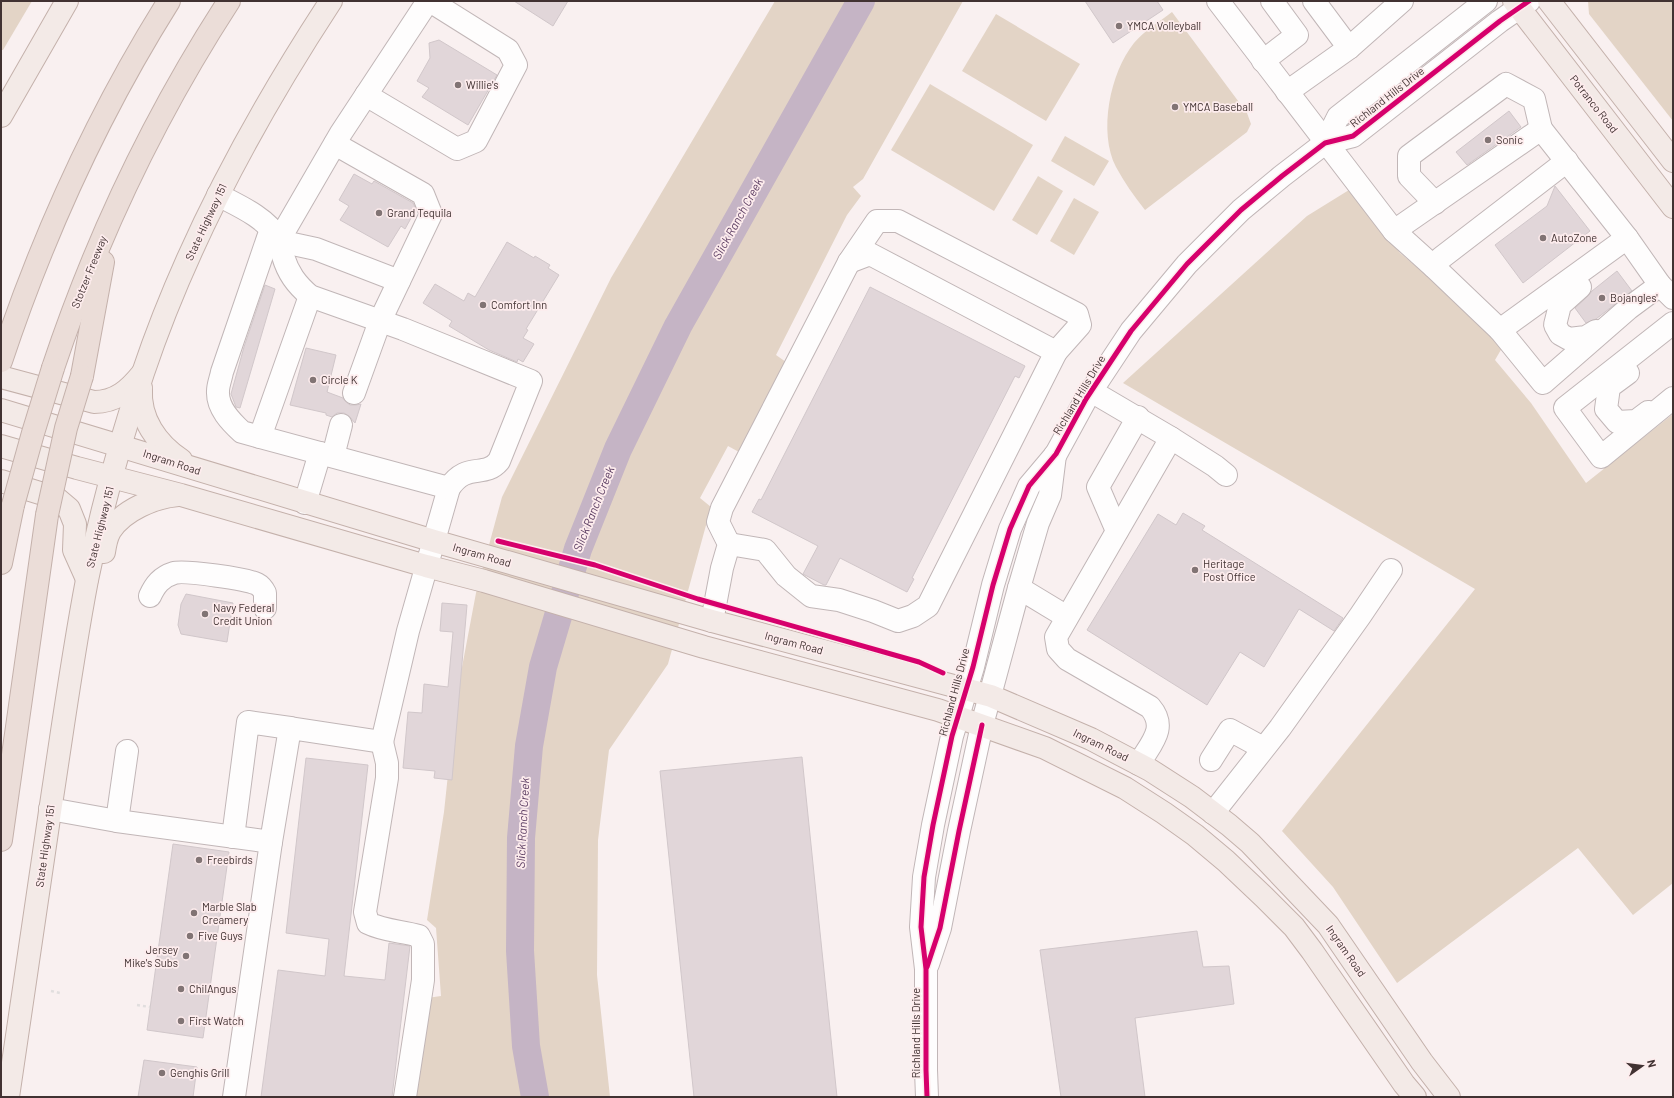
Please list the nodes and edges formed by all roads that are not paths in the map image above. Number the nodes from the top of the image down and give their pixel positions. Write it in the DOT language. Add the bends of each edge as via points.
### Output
graph roads {
  1 [pos="67,1"];
  2 [pos="169,1"];
  3 [pos="229,1"];
  4 [pos="331,1"];
  5 [pos="429,1"];
  6 [pos="1218,1"];
  7 [pos="1272,1"];
  8 [pos="1314,1"];
  9 [pos="1402,1"];
  10 [pos="1486,1"];
  11 [pos="1549,1"];
  12 [pos="1521,3"];
  13 [pos="1349,48"];
  14 [pos="1263,61"];
  15 [pos="1287,92"];
  16 [pos="366,95"];
  17 [pos="1,116"];
  18 [pos="1541,129"];
  19 [pos="1326,143"];
  20 [pos="335,144"];
  21 [pos="1567,161"];
  22 [pos="1673,161"];
  23 [pos="218,195"];
  24 [pos="1435,203"];
  25 [pos="1673,207"];
  26 [pos="112,217"];
  27 [pos="1394,231"];
  28 [pos="276,236"];
  29 [pos="1627,238"];
  30 [pos="1603,256"];
  31 [pos="849,262"];
  32 [pos="1434,267"];
  33 [pos="399,281"];
  34 [pos="1667,292"];
  35 [pos="310,296"];
  36 [pos="1629,308"];
  37 [pos="380,321"];
  38 [pos="1672,324"];
  39 [pos="1500,330"];
  40 [pos="1056,352"];
  41 [pos="2,358"];
  42 [pos="143,373"];
  43 [pos="1,377"];
  44 [pos="1543,383"];
  45 [pos="1091,391"];
  46 [pos="354,393"];
  47 [pos="1673,394"];
  48 [pos="1673,398"];
  49 [pos="1564,408"];
  50 [pos="1,410"];
  51 [pos="1138,417"];
  52 [pos="341,425"];
  53 [pos="260,437"];
  54 [pos="1171,438"];
  55 [pos="1,446"];
  56 [pos="120,446"];
  57 [pos="1056,454"];
  58 [pos="326,455"];
  59 [pos="196,470"];
  60 [pos="1226,475"];
  61 [pos="112,477"];
  62 [pos="1,481"];
  63 [pos="449,488"];
  64 [pos="181,495"];
  65 [pos="306,503"];
  66 [pos="1117,531"];
  67 [pos="434,541"];
  68 [pos="729,544"];
  69 [pos="1,563"];
  70 [pos="426,566"];
  71 [pos="1391,570"];
  72 [pos="87,579"];
  73 [pos="1019,588"];
  74 [pos="150,596"];
  75 [pos="265,608"];
  76 [pos="1067,617"];
  77 [pos="712,621"];
  78 [pos="704,647"];
  79 [pos="966,689"];
  80 [pos="991,696"];
  81 [pos="958,716"];
  82 [pos="982,725"];
  83 [pos="290,728"];
  84 [pos="382,742"];
  85 [pos="128,751"];
  86 [pos="1257,755"];
  87 [pos="1211,760"];
  88 [pos="1139,764"];
  89 [pos="50,809"];
  90 [pos="1213,813"];
  91 [pos="117,821"];
  92 [pos="1195,835"];
  93 [pos="232,837"];
  94 [pos="1,840"];
  95 [pos="271,842"];
  96 [pos="926,968"];
  97 [pos="1410,1044"];
  98 [pos="1387,1060"];
  99 [pos="8,1097"];
  100 [pos="234,1097"];
  101 [pos="404,1097"];
  102 [pos="927,1097"];
  103 [pos="1414,1097"];
  104 [pos="1449,1097"];
  1 -- 17 [label="main road"];
  2 -- 41 [label="highway" via="130,66 78,167 38,260"];
  3 -- 26 [label="highway, Stotzer Freeway" via="148,140"];
  4 -- 23 [label="main road, State Highway 151" via="277,88"];
  5 -- 16 [label="street"];
  5 -- 16 [label="street" via="508,50 516,65 476,141 457,149"];
  6 -- 14 [label="street"];
  7 -- 14 [label="street" via="1297,35"];
  8 -- 13 [label="street"];
  9 -- 13 [label="street"];
  10 -- 19 [label="street, Richland Hills Drive" via="1338,117"];
  11 -- 22 [label="main road"];
  12 -- 19 [label="street, Richland Hills Drive" via="1353,136"];
  12 -- 25 [label="main road, Potranco Road"];
  13 -- 15 [label="street"];
  14 -- 15 [label="street"];
  15 -- 19 [label="street"];
  16 -- 20 [label="street"];
  18 -- 21 [label="street"];
  18 -- 24 [label="street"];
  18 -- 24 [label="street" via="1534,99 1506,84 1409,156 1409,176"];
  19 -- 27 [label="street"];
  19 -- 45 [label="street, Richland Hills Drive" via="1241,210 1187,264 1131,331"];
  20 -- 28 [label="street"];
  20 -- 33 [label="street" via="423,194 431,214"];
  21 -- 29 [label="street"];
  21 -- 32 [label="street" via="1441,258"];
  23 -- 28 [label="street" via="242,208"];
  23 -- 42 [label="main road, State Highway 151" via="168,305"];
  24 -- 27 [label="street"];
  26 -- 69 [label="highway, Stotzer Freeway, bridge" via="68,323 32,433"];
  26 -- 94 [label="highway, bridge" via="82,376 66,428 47,516"];
  27 -- 32 [label="street"];
  28 -- 33 [label="street"];
  28 -- 35 [label="street" via="292,278"];
  28 -- 53 [label="street" via="222,372 218,392 222,409 232,423 242,432"];
  29 -- 30 [label="street"];
  29 -- 34 [label="street"];
  30 -- 36 [label="street" via="1593,276 1560,305 1556,325 1560,334 1569,339 1586,337"];
  30 -- 39 [label="street"];
  31 -- 40 [label="street" via="870,254"];
  31 -- 40 [label="street" via="877,222 898,221 1077,314 1080,325"];
  31 -- 68 [label="street" via="722,508 718,522"];
  32 -- 39 [label="street"];
  33 -- 37 [label="street"];
  34 -- 36 [label="street"];
  35 -- 37 [label="street"];
  35 -- 53 [label="street"];
  36 -- 44 [label="street"];
  37 -- 46 [label="street"];
  37 -- 63 [label="street" via="531,381 499,461 491,468 464,473"];
  38 -- 47 [label="street" via="1664,345 1609,387 1606,409 1618,422 1636,421"];
  38 -- 49 [label="street"];
  39 -- 44 [label="street"];
  40 -- 68 [label="street" via="928,606 913,616 898,621 839,600 811,596 786,576 765,550"];
  42 -- 43 [label="main road" via="119,396 100,402"];
  42 -- 56 [label="main road, State Highway 151"];
  42 -- 59 [label="main road" via="142,401 150,430 165,448"];
  44 -- 49 [label="street"];
  45 -- 51 [label="street"];
  45 -- 57 [label="street, Richland Hills Drive"];
  48 -- 49 [label="street" via="1601,457"];
  50 -- 56 [label="main road, Ingram Road"];
  51 -- 54 [label="street"];
  51 -- 66 [label="street" via="1098,488"];
  52 -- 58 [label="street"];
  53 -- 58 [label="street"];
  54 -- 60 [label="street"];
  54 -- 66 [label="street"];
  55 -- 61 [label="main road"];
  56 -- 59 [label="main road, Ingram Road"];
  56 -- 61 [label="main road, State Highway 151"];
  57 -- 73 [label="street, Richland Hills Drive" via="1050,495 1038,523"];
  57 -- 79 [label="street, Richland Hills Drive" via="1029,486 1010,529"];
  58 -- 63 [label="street"];
  58 -- 65 [label="street"];
  59 -- 65 [label="main road, Ingram Road"];
  61 -- 64 [label="main road"];
  61 -- 72 [label="main road, State Highway 151"];
  62 -- 72 [label="main road" via="56,498 69,509 75,524 74,550"];
  63 -- 67 [label="street"];
  64 -- 70 [label="main road"];
  64 -- 72 [label="main road" via="151,501 124,518 107,537 100,573"];
  65 -- 67 [label="main road, Ingram Road"];
  66 -- 76 [label="street"];
  67 -- 70 [label="street"];
  67 -- 77 [label="main road, Ingram Road"];
  68 -- 77 [label="street"];
  70 -- 78 [label="main road"];
  70 -- 84 [label="street"];
  71 -- 86 [label="street" via="1285,722"];
  72 -- 89 [label="main road, State Highway 151"];
  73 -- 76 [label="street"];
  73 -- 80 [label="street, Richland Hills Drive"];
  74 -- 75 [label="street" via="162,579 174,573 193,573 257,584 265,593"];
  76 -- 88 [label="street" via="1056,637 1058,649 1067,659 1150,707 1157,716 1159,730"];
  77 -- 78 [label="main road"];
  77 -- 79 [label="main road, Ingram Road"];
  78 -- 81 [label="main road"];
  79 -- 80 [label="main road, Ingram Road"];
  79 -- 81 [label="street, Richland Hills Drive"];
  80 -- 82 [label="street, Richland Hills Drive"];
  80 -- 88 [label="main road, Ingram Road" via="1091,739"];
  81 -- 82 [label="main road"];
  81 -- 96 [label="street, Richland Hills Drive" via="924,877 921,927"];
  82 -- 92 [label="main road" via="1045,748 1084,766 1125,788"];
  82 -- 96 [label="street, Richland Hills Drive" via="940,928"];
  83 -- 84 [label="street"];
  83 -- 93 [label="street" via="248,722"];
  83 -- 95 [label="street"];
  84 -- 101 [label="street" via="387,763 387,778 365,912 368,923 419,936 423,944 423,980"];
  85 -- 91 [label="street"];
  86 -- 87 [label="street" via="1230,730"];
  86 -- 90 [label="street"];
  88 -- 90 [label="main road, Ingram Road"];
  89 -- 91 [label="street"];
  89 -- 99 [label="main road, State Highway 151"];
  90 -- 92 [label="main road"];
  90 -- 97 [label="main road, Ingram Road" via="1250,843 1328,925"];
  91 -- 93 [label="street"];
  92 -- 98 [label="main road" via="1248,881 1294,927"];
  93 -- 95 [label="street"];
  95 -- 100 [label="street"];
  96 -- 102 [label="street, Richland Hills Drive"];
  97 -- 98 [label="main road"];
  97 -- 104 [label="main road, Ingram Road"];
  98 -- 103 [label="main road"];
}
